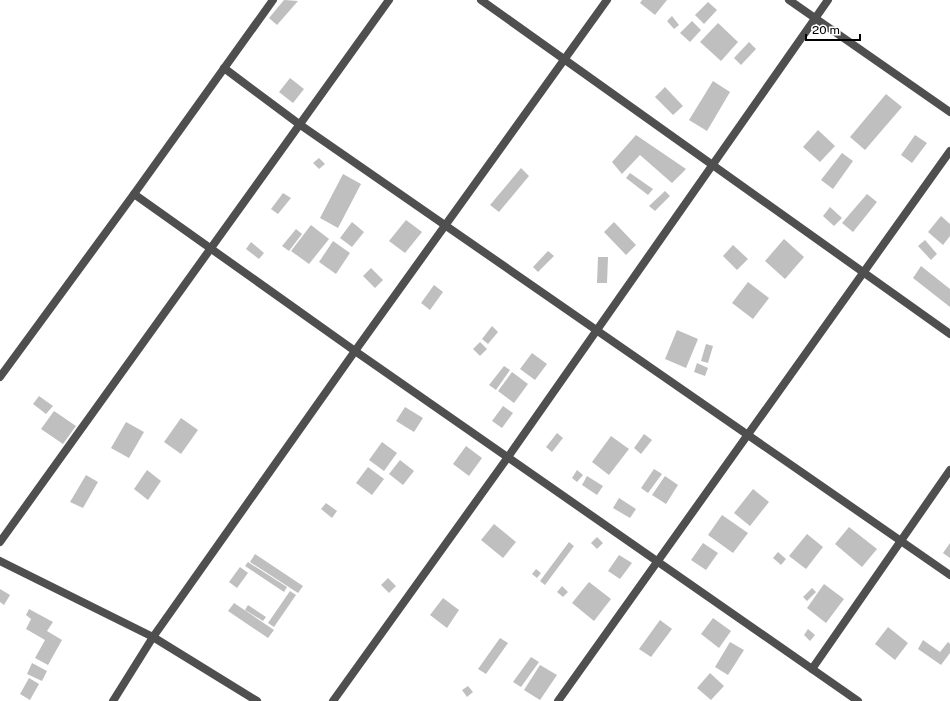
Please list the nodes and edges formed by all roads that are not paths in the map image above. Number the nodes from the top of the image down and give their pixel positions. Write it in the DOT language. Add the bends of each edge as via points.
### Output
graph roads {
  1 [pos="273,0"];
  2 [pos="389,0"];
  3 [pos="481,0"];
  4 [pos="607,0"];
  5 [pos="789,0"];
  6 [pos="828,0"];
  7 [pos="815,18"];
  8 [pos="564,60"];
  9 [pos="224,68"];
  10 [pos="950,112"];
  11 [pos="300,124"];
  12 [pos="950,151"];
  13 [pos="712,165"];
  14 [pos="134,194"];
  15 [pos="446,225"];
  16 [pos="211,248"];
  17 [pos="864,273"];
  18 [pos="597,330"];
  19 [pos="950,334"];
  20 [pos="355,351"];
  21 [pos="0,377"];
  22 [pos="748,435"];
  23 [pos="508,457"];
  24 [pos="950,470"];
  25 [pos="900,541"];
  26 [pos="0,542"];
  27 [pos="0,561"];
  28 [pos="658,562"];
  29 [pos="950,575"];
  30 [pos="153,636"];
  31 [pos="812,669"];
  32 [pos="113,701"];
  33 [pos="257,701"];
  34 [pos="333,701"];
  35 [pos="558,701"];
  36 [pos="858,701"];
  1 -- 9 [label="street"];
  2 -- 11 [label="street"];
  3 -- 8 [label="street"];
  4 -- 8 [label="street"];
  5 -- 7 [label="street"];
  6 -- 7 [label="street"];
  7 -- 10 [label="street"];
  7 -- 13 [label="street"];
  8 -- 13 [label="street"];
  8 -- 15 [label="street"];
  9 -- 11 [label="street"];
  9 -- 14 [label="street"];
  11 -- 15 [label="street"];
  11 -- 16 [label="street"];
  12 -- 17 [label="street"];
  13 -- 17 [label="street"];
  13 -- 18 [label="street"];
  14 -- 16 [label="street"];
  14 -- 21 [label="street"];
  15 -- 18 [label="street"];
  15 -- 20 [label="street"];
  16 -- 20 [label="street"];
  16 -- 26 [label="street"];
  17 -- 19 [label="street"];
  17 -- 22 [label="street"];
  18 -- 22 [label="street"];
  18 -- 23 [label="street"];
  20 -- 23 [label="street"];
  20 -- 30 [label="street"];
  22 -- 25 [label="street"];
  22 -- 28 [label="street"];
  23 -- 28 [label="street"];
  23 -- 34 [label="street"];
  24 -- 25 [label="street"];
  25 -- 29 [label="street"];
  25 -- 31 [label="street"];
  27 -- 30 [label="street"];
  28 -- 31 [label="street"];
  28 -- 35 [label="street"];
  30 -- 32 [label="street"];
  30 -- 33 [label="street"];
  31 -- 36 [label="street"];
}
